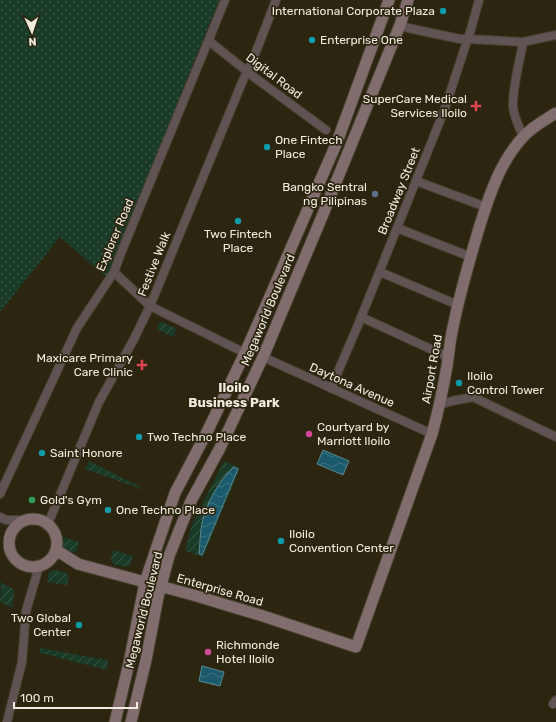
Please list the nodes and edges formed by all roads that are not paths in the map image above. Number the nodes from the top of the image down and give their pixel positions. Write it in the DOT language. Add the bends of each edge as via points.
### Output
graph roads {
  1 [pos="225,0"];
  2 [pos="276,0"];
  3 [pos="389,0"];
  4 [pos="408,0"];
  5 [pos="479,0"];
  6 [pos="400,25"];
  7 [pos="556,35"];
  8 [pos="468,39"];
  9 [pos="209,40"];
  10 [pos="523,42"];
  11 [pos="247,72"];
  12 [pos="556,114"];
  13 [pos="326,130"];
  14 [pos="523,136"];
  15 [pos="416,181"];
  16 [pos="486,207"];
  17 [pos="397,228"];
  18 [pos="471,257"];
  19 [pos="114,272"];
  20 [pos="380,272"];
  21 [pos="458,305"];
  22 [pos="150,306"];
  23 [pos="361,317"];
  24 [pos="245,353"];
  25 [pos="263,357"];
  26 [pos="448,357"];
  27 [pos="331,388"];
  28 [pos="439,405"];
  29 [pos="432,434"];
  30 [pos="556,437"];
  31 [pos="0,494"];
  32 [pos="0,517"];
  33 [pos="26,520"];
  34 [pos="53,529"];
  35 [pos="56,550"];
  36 [pos="155,551"];
  37 [pos="169,556"];
  38 [pos="39,567"];
  39 [pos="145,582"];
  40 [pos="160,586"];
  41 [pos="136,624"];
  42 [pos="152,627"];
  43 [pos="356,647"];
  44 [pos="7,722"];
  45 [pos="115,722"];
  46 [pos="131,722"];
  1 -- 9 [label="street, Explorer Road"];
  2 -- 11 [label="street, Festive Walk"];
  3 -- 24 [label="main road, Megaworld Boulevard" via="337,142"];
  4 -- 6 [label="main road, Megaworld Boulevard"];
  5 -- 8 [label="street, Broadway Street"];
  6 -- 8 [label="street"];
  6 -- 25 [label="main road, Megaworld Boulevard"];
  7 -- 10 [label="street"];
  8 -- 10 [label="street"];
  8 -- 15 [label="street, Broadway Street" via="444,111"];
  9 -- 11 [label="street, Digital Road"];
  9 -- 19 [label="street, Explorer Road"];
  10 -- 14 [label="street" via="513,107"];
  11 -- 13 [label="street, Digital Road"];
  11 -- 22 [label="street, Festive Walk"];
  12 -- 14 [label="main road, Airport Road"];
  14 -- 16 [label="main road, Airport Road" via="503,164"];
  15 -- 16 [label="street"];
  15 -- 17 [label="street, Broadway Street"];
  16 -- 18 [label="main road, Airport Road"];
  17 -- 18 [label="street"];
  17 -- 20 [label="street, Broadway Street"];
  18 -- 21 [label="main road, Airport Road"];
  19 -- 22 [label="street"];
  19 -- 31 [label="street, Explorer Road" via="77,328"];
  20 -- 21 [label="street"];
  20 -- 23 [label="street, Broadway Street"];
  21 -- 26 [label="main road, Airport Road"];
  22 -- 24 [label="street"];
  22 -- 34 [label="street, Festive Walk" via="99,402 47,526"];
  23 -- 26 [label="street"];
  23 -- 27 [label="street, Broadway Street"];
  24 -- 36 [label="main road, Megaworld Boulevard" via="175,493"];
  25 -- 27 [label="street, Daytona Avenue"];
  25 -- 37 [label="main road, Megaworld Boulevard" via="220,448 191,501"];
  26 -- 28 [label="main road, Airport Road"];
  27 -- 29 [label="street, Daytona Avenue"];
  28 -- 29 [label="main road, Airport Road"];
  28 -- 30 [label="street" via="473,397"];
  29 -- 43 [label="main road, Airport Road"];
  32 -- 33 [label="street" via="6,520"];
  33 -- 34 [label="main road" via="41,520"];
  33 -- 38 [label="main road" via="13,529 10,536 10,551 19,563"];
  34 -- 35 [label="main road" via="58,544"];
  35 -- 38 [label="main road" via="47,564"];
  35 -- 39 [label="main road, Enterprise Road" via="78,564"];
  36 -- 37 [label="main road" via="155,556 159,560 166,560"];
  36 -- 39 [label="main road, Megaworld Boulevard"];
  37 -- 40 [label="main road, Megaworld Boulevard"];
  38 -- 44 [label="street" via="26,611 22,662"];
  39 -- 40 [label="main road, Enterprise Road"];
  39 -- 41 [label="main road, Megaworld Boulevard"];
  40 -- 42 [label="main road, Megaworld Boulevard"];
  40 -- 43 [label="main road, Enterprise Road"];
  41 -- 42 [label="main road" via="146,616"];
  41 -- 45 [label="main road, Megaworld Boulevard"];
  42 -- 46 [label="main road, Megaworld Boulevard"];
}
